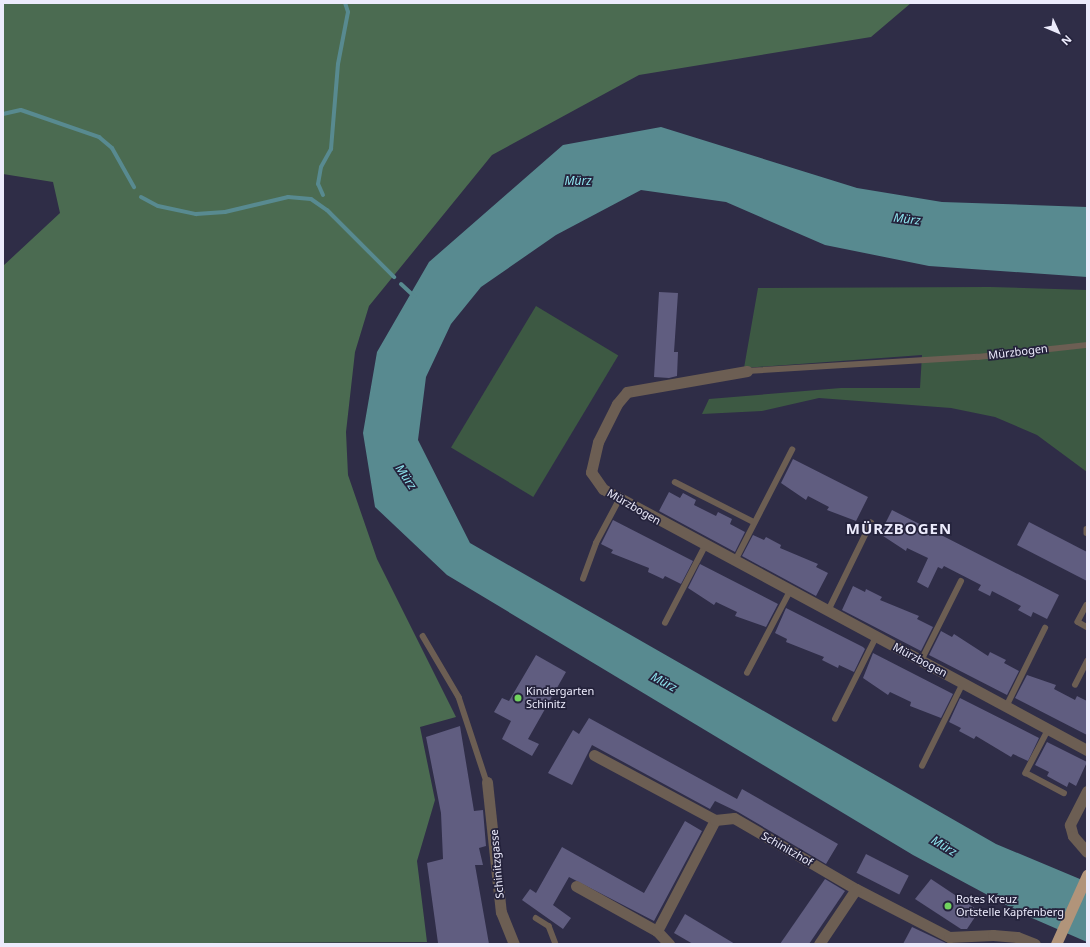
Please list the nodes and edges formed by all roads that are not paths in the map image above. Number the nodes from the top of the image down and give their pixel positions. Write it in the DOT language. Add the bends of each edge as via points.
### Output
graph roads {
  1 [pos="1087,345"];
  2 [pos="747,371"];
  3 [pos="792,450"];
  4 [pos="675,482"];
  5 [pos="619,500"];
  6 [pos="754,522"];
  7 [pos="871,523"];
  8 [pos="1087,529"];
  9 [pos="1087,534"];
  10 [pos="705,546"];
  11 [pos="734,562"];
  12 [pos="583,579"];
  13 [pos="961,581"];
  14 [pos="790,591"];
  15 [pos="1087,605"];
  16 [pos="828,611"];
  17 [pos="665,623"];
  18 [pos="1087,627"];
  19 [pos="1045,628"];
  20 [pos="423,636"];
  21 [pos="876,637"];
  22 [pos="921,661"];
  23 [pos="1087,662"];
  24 [pos="746,673"];
  25 [pos="963,683"];
  26 [pos="1075,685"];
  27 [pos="1006,707"];
  28 [pos="835,719"];
  29 [pos="1049,729"];
  30 [pos="1087,750"];
  31 [pos="594,755"];
  32 [pos="922,766"];
  33 [pos="487,782"];
  34 [pos="1087,791"];
  35 [pos="1064,793"];
  36 [pos="715,820"];
  37 [pos="1087,852"];
  38 [pos="1087,876"];
  39 [pos="576,886"];
  40 [pos="856,890"];
  41 [pos="536,918"];
  42 [pos="657,931"];
  43 [pos="947,940"];
  44 [pos="514,944"];
  45 [pos="556,944"];
  46 [pos="669,944"];
  47 [pos="819,944"];
  48 [pos="1035,944"];
  49 [pos="1056,944"];
  1 -- 2 [label="lane, Mürzbogen" via="978,357"];
  2 -- 5 [label="street, Mürzbogen" via="627,392 604,425 591,472 603,489"];
  3 -- 6 [label="lane"];
  4 -- 6 [label="lane"];
  5 -- 10 [label="street, Mürzbogen"];
  5 -- 12 [label="lane" via="596,543"];
  6 -- 11 [label="lane"];
  7 -- 16 [label="lane"];
  8 -- 9 [label="lane"];
  10 -- 11 [label="street, Mürzbogen"];
  10 -- 17 [label="lane"];
  11 -- 14 [label="street, Mürzbogen"];
  13 -- 22 [label="lane"];
  14 -- 16 [label="street, Mürzbogen"];
  14 -- 24 [label="lane"];
  15 -- 18 [label="lane" via="1078,622"];
  16 -- 21 [label="street, Mürzbogen"];
  19 -- 27 [label="lane"];
  20 -- 33 [label="lane" via="459,697"];
  21 -- 22 [label="street, Mürzbogen"];
  21 -- 28 [label="lane"];
  22 -- 25 [label="street, Mürzbogen"];
  23 -- 26 [label="lane"];
  25 -- 27 [label="street, Mürzbogen"];
  25 -- 32 [label="lane"];
  27 -- 29 [label="street, Mürzbogen"];
  29 -- 30 [label="street, Mürzbogen"];
  29 -- 35 [label="lane" via="1026,773"];
  31 -- 36 [label="street"];
  33 -- 44 [label="street, Schinitzgasse" via="501,912"];
  34 -- 37 [label="street" via="1070,825 1073,836"];
  36 -- 40 [label="street, Schinitzhof" via="734,818"];
  36 -- 42 [label="street"];
  38 -- 49 [label="highway"];
  39 -- 42 [label="street"];
  40 -- 43 [label="street, Schinitzhof"];
  40 -- 47 [label="street"];
  41 -- 45 [label="lane" via="549,926"];
  42 -- 46 [label="street"];
  43 -- 48 [label="street" via="993,935 1017,937"];
}
